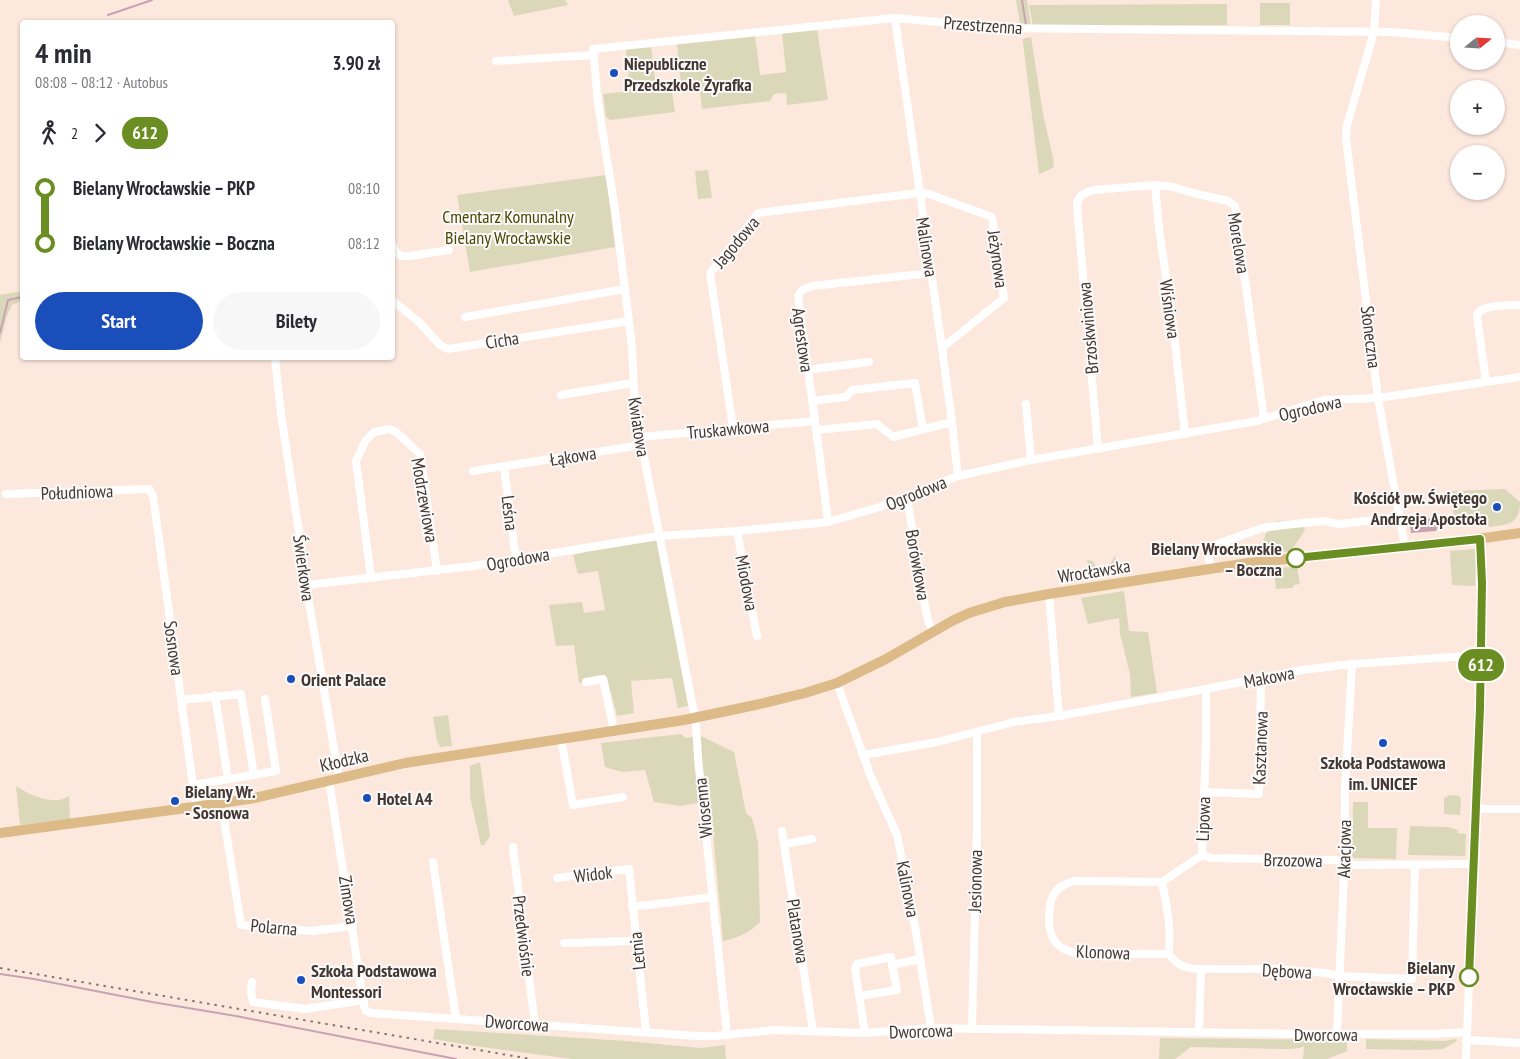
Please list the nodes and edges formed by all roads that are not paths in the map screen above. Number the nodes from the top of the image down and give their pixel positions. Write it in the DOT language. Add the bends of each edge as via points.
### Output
graph roads {
  1 [pos="1376,0"];
  2 [pos="895,18"];
  3 [pos="1374,32"];
  4 [pos="1450,37"];
  5 [pos="1505,43"];
  6 [pos="1520,44"];
  7 [pos="594,52"];
  8 [pos="496,61"];
  9 [pos="1155,185"];
  10 [pos="919,192"];
  11 [pos="1077,206"];
  12 [pos="395,250"];
  13 [pos="449,250"];
  14 [pos="931,273"];
  15 [pos="625,289"];
  16 [pos="395,302"];
  17 [pos="1520,305"];
  18 [pos="465,317"];
  19 [pos="629,321"];
  20 [pos="942,348"];
  21 [pos="275,360"];
  22 [pos="869,362"];
  23 [pos="807,370"];
  24 [pos="1520,376"];
  25 [pos="1486,382"];
  26 [pos="633,383"];
  27 [pos="561,395"];
  28 [pos="1378,398"];
  29 [pos="812,401"];
  30 [pos="1026,404"];
  31 [pos="1264,419"];
  32 [pos="815,421"];
  33 [pos="952,422"];
  34 [pos="734,428"];
  35 [pos="924,429"];
  36 [pos="817,430"];
  37 [pos="1185,434"];
  38 [pos="641,441"];
  39 [pos="1098,449"];
  40 [pos="1031,460"];
  41 [pos="504,467"];
  42 [pos="474,471"];
  43 [pos="958,476"];
  44 [pos="149,489"];
  45 [pos="6,494"];
  46 [pos="907,497"];
  47 [pos="1400,516"];
  48 [pos="828,522"];
  49 [pos="737,531"];
  50 [pos="1520,533"];
  51 [pos="659,536"];
  52 [pos="1480,539"];
  53 [pos="1405,547"];
  54 [pos="516,559"];
  55 [pos="1211,569"];
  56 [pos="437,571"];
  57 [pos="371,577"];
  58 [pos="307,585"];
  59 [pos="1049,594"];
  60 [pos="932,631"];
  61 [pos="757,636"];
  62 [pos="1481,655"];
  63 [pos="1352,664"];
  64 [pos="1261,678"];
  65 [pos="586,682"];
  66 [pos="837,683"];
  67 [pos="1206,689"];
  68 [pos="215,695"];
  69 [pos="265,699"];
  70 [pos="181,700"];
  71 [pos="1059,716"];
  72 [pos="695,718"];
  73 [pos="614,731"];
  74 [pos="976,732"];
  75 [pos="561,739"];
  76 [pos="863,755"];
  77 [pos="254,775"];
  78 [pos="228,779"];
  79 [pos="334,779"];
  80 [pos="193,785"];
  81 [pos="1204,792"];
  82 [pos="623,797"];
  83 [pos="196,807"];
  84 [pos="1476,809"];
  85 [pos="1520,809"];
  86 [pos="224,819"];
  87 [pos="782,831"];
  88 [pos="0,833"];
  89 [pos="812,839"];
  90 [pos="784,844"];
  91 [pos="513,847"];
  92 [pos="1202,855"];
  93 [pos="433,862"];
  94 [pos="1344,862"];
  95 [pos="1415,864"];
  96 [pos="1473,864"];
  97 [pos="629,869"];
  98 [pos="557,878"];
  99 [pos="1162,882"];
  100 [pos="713,897"];
  101 [pos="632,908"];
  102 [pos="353,926"];
  103 [pos="635,941"];
  104 [pos="564,943"];
  105 [pos="1168,954"];
  106 [pos="920,959"];
  107 [pos="892,965"];
  108 [pos="1199,969"];
  109 [pos="1340,976"];
  110 [pos="252,982"];
  111 [pos="860,996"];
  112 [pos="364,1000"];
  113 [pos="456,1019"];
  114 [pos="535,1025"];
  115 [pos="931,1028"];
  116 [pos="972,1029"];
  117 [pos="646,1032"];
  118 [pos="813,1032"];
  119 [pos="1199,1032"];
  120 [pos="865,1033"];
  121 [pos="726,1034"];
  122 [pos="1337,1034"];
  123 [pos="1467,1036"];
  124 [pos="1520,1043"];
  125 [pos="1466,1059"];
  1 -- 3 [label="street, Słoneczna"];
  2 -- 3 [label="street, Przestrzenna" via="1002,28"];
  2 -- 7 [label="street, Przestrzenna"];
  2 -- 10 [label="street, Malinowa"];
  3 -- 4 [label="street, Przestrzenna"];
  3 -- 28 [label="street, Słoneczna" via="1346,138"];
  5 -- 6 [label="street"];
  7 -- 8 [label="street, Przestrzenna"];
  7 -- 15 [label="street, Kwiatowa" via="602,133"];
  9 -- 11 [label="street, Morelowa" via="1088,191 1079,197"];
  9 -- 31 [label="street, Morelowa" via="1228,201 1235,206"];
  9 -- 37 [label="street, Wiśniowa"];
  10 -- 14 [label="street, Malinowa"];
  10 -- 20 [label="street, Jeżynowa" via="992,217 1004,298"];
  10 -- 34 [label="street, Jagodowa" via="758,213 710,273"];
  11 -- 39 [label="street, Brzoskwiniowa"];
  12 -- 13 [label="street" via="401,256 410,256"];
  14 -- 20 [label="street, Malinowa"];
  14 -- 23 [label="street, Agrestowa" via="812,286 802,290 798,296"];
  15 -- 18 [label="street"];
  15 -- 19 [label="street, Kwiatowa"];
  16 -- 19 [label="street, Cicha" via="448,349"];
  17 -- 25 [label="street" via="1484,308 1477,315"];
  19 -- 26 [label="street, Kwiatowa"];
  20 -- 33 [label="street, Malinowa"];
  21 -- 58 [label="street, Świerkowa"];
  22 -- 23 [label="street"];
  23 -- 29 [label="street, Agrestowa"];
  24 -- 25 [label="street, Ogrodowa"];
  25 -- 28 [label="street, Ogrodowa"];
  26 -- 27 [label="street"];
  26 -- 38 [label="street, Kwiatowa"];
  28 -- 31 [label="street, Ogrodowa" via="1324,400"];
  28 -- 47 [label="street, Słoneczna"];
  29 -- 32 [label="street, Agrestowa"];
  29 -- 35 [label="street" via="846,397 852,390 915,382"];
  30 -- 40 [label="street"];
  31 -- 37 [label="street, Ogrodowa"];
  32 -- 34 [label="street, Truskawkowa"];
  32 -- 36 [label="street, Agrestowa"];
  33 -- 35 [label="street"];
  33 -- 43 [label="street, Malinowa"];
  34 -- 38 [label="street, Truskawkowa"];
  35 -- 36 [label="street" via="893,437 877,424"];
  36 -- 48 [label="street, Agrestowa"];
  37 -- 39 [label="street, Ogrodowa"];
  38 -- 41 [label="street, Łąkowa"];
  38 -- 51 [label="street, Kwiatowa"];
  39 -- 40 [label="street, Ogrodowa"];
  40 -- 43 [label="street, Ogrodowa"];
  41 -- 42 [label="street, Łąkowa"];
  41 -- 54 [label="street, Leśna"];
  43 -- 46 [label="street, Ogrodowa"];
  44 -- 45 [label="street, Południowa"];
  44 -- 70 [label="street, Sosnowa" via="154,496"];
  46 -- 48 [label="street, Ogrodowa"];
  46 -- 60 [label="street, Borówkowa"];
  47 -- 53 [label="street, Słoneczna"];
  47 -- 55 [label="street" via="1340,524 1322,521 1262,528 1209,547"];
  48 -- 49 [label="street, Ogrodowa"];
  49 -- 51 [label="street, Ogrodowa"];
  49 -- 61 [label="street, Miodowa"];
  50 -- 52 [label="main road, Wrocławska"];
  51 -- 54 [label="street, Ogrodowa"];
  51 -- 72 [label="street, Kwiatowa"];
  52 -- 53 [label="main road, Wrocławska"];
  52 -- 62 [label="street"];
  53 -- 55 [label="main road, Wrocławska"];
  54 -- 56 [label="street, Ogrodowa"];
  55 -- 59 [label="main road, Wrocławska"];
  56 -- 57 [label="street, Ogrodowa"];
  56 -- 57 [label="street, Modrzewiowa" via="420,454 396,432 389,430 371,434 356,462"];
  57 -- 58 [label="street, Ogrodowa"];
  58 -- 79 [label="street, Świerkowa"];
  59 -- 60 [label="main road, Wrocławska" via="990,606"];
  59 -- 71 [label="street"];
  60 -- 66 [label="main road, Wrocławska"];
  62 -- 63 [label="street, Makowa"];
  62 -- 84 [label="street"];
  63 -- 64 [label="street, Makowa"];
  63 -- 94 [label="street, Akacjowa"];
  64 -- 67 [label="street, Makowa"];
  64 -- 81 [label="street, Kasztanowa" via="1258,794"];
  65 -- 73 [label="street" via="604,679"];
  66 -- 72 [label="main road, Wrocławska"];
  66 -- 76 [label="street"];
  67 -- 71 [label="street, Makowa"];
  67 -- 81 [label="street, Lipowa"];
  68 -- 70 [label="street"];
  68 -- 77 [label="street" via="241,694"];
  68 -- 78 [label="street"];
  69 -- 77 [label="street" via="276,771"];
  70 -- 80 [label="street, Sosnowa"];
  71 -- 74 [label="street, Makowa" via="1014,722"];
  72 -- 73 [label="main road, Kłodzka"];
  72 -- 100 [label="street, Wiosenna"];
  73 -- 75 [label="main road, Kłodzka"];
  74 -- 76 [label="street, Makowa"];
  74 -- 116 [label="street, Jesionowa"];
  75 -- 79 [label="main road, Kłodzka" via="405,763"];
  75 -- 82 [label="street" via="573,805"];
  76 -- 106 [label="street, Kalinowa" via="896,835"];
  77 -- 78 [label="street"];
  78 -- 80 [label="street"];
  79 -- 83 [label="main road, Kłodzka" via="256,798"];
  79 -- 102 [label="street, Zimowa"];
  80 -- 83 [label="street, Sosnowa"];
  81 -- 92 [label="street, Lipowa"];
  83 -- 88 [label="main road, Kłodzka"];
  84 -- 85 [label="street"];
  84 -- 96 [label="street"];
  86 -- 102 [label="street, Polarna" via="241,925 312,931"];
  87 -- 90 [label="street, Platanowa"];
  89 -- 90 [label="street"];
  90 -- 118 [label="street, Platanowa"];
  91 -- 114 [label="street, Przedwiośnie"];
  92 -- 94 [label="street, Brzozowa" via="1211,858"];
  92 -- 99 [label="street, Lipowa"];
  93 -- 113 [label="street"];
  94 -- 95 [label="street, Brzozowa" via="1353,865"];
  94 -- 109 [label="street, Akacjowa"];
  95 -- 96 [label="street, Brzozowa"];
  95 -- 109 [label="street, Dębowa" via="1412,979"];
  96 -- 123 [label="street"];
  97 -- 98 [label="street, Widok"];
  97 -- 101 [label="street, Letnia"];
  99 -- 105 [label="street" via="1167,909"];
  99 -- 105 [label="street, Klonowa" via="1069,882 1051,897 1049,928 1053,938 1069,952"];
  100 -- 101 [label="street"];
  100 -- 121 [label="street, Wiosenna"];
  101 -- 103 [label="street, Letnia"];
  102 -- 112 [label="street, Zimowa"];
  103 -- 104 [label="street"];
  103 -- 117 [label="street, Letnia"];
  105 -- 108 [label="street" via="1186,968"];
  106 -- 107 [label="street"];
  106 -- 115 [label="street, Kalinowa"];
  107 -- 111 [label="street" via="897,990"];
  107 -- 111 [label="street" via="891,957 857,964"];
  108 -- 109 [label="street, Dębowa" via="1278,969"];
  108 -- 119 [label="street"];
  109 -- 122 [label="street, Akacjowa"];
  110 -- 112 [label="street" via="253,1002 309,1009"];
  111 -- 120 [label="street"];
  112 -- 113 [label="street, Dworcowa" via="366,1011 376,1014"];
  113 -- 114 [label="street, Dworcowa"];
  114 -- 117 [label="street, Dworcowa"];
  115 -- 116 [label="street, Dworcowa"];
  115 -- 120 [label="street, Dworcowa"];
  116 -- 119 [label="street, Dworcowa"];
  117 -- 121 [label="street, Dworcowa" via="697,1036"];
  118 -- 120 [label="street, Dworcowa"];
  118 -- 121 [label="street, Dworcowa" via="774,1030"];
  119 -- 122 [label="street, Dworcowa"];
  122 -- 123 [label="street, Dworcowa"];
  123 -- 124 [label="street, Dworcowa"];
  123 -- 125 [label="street"];
}
